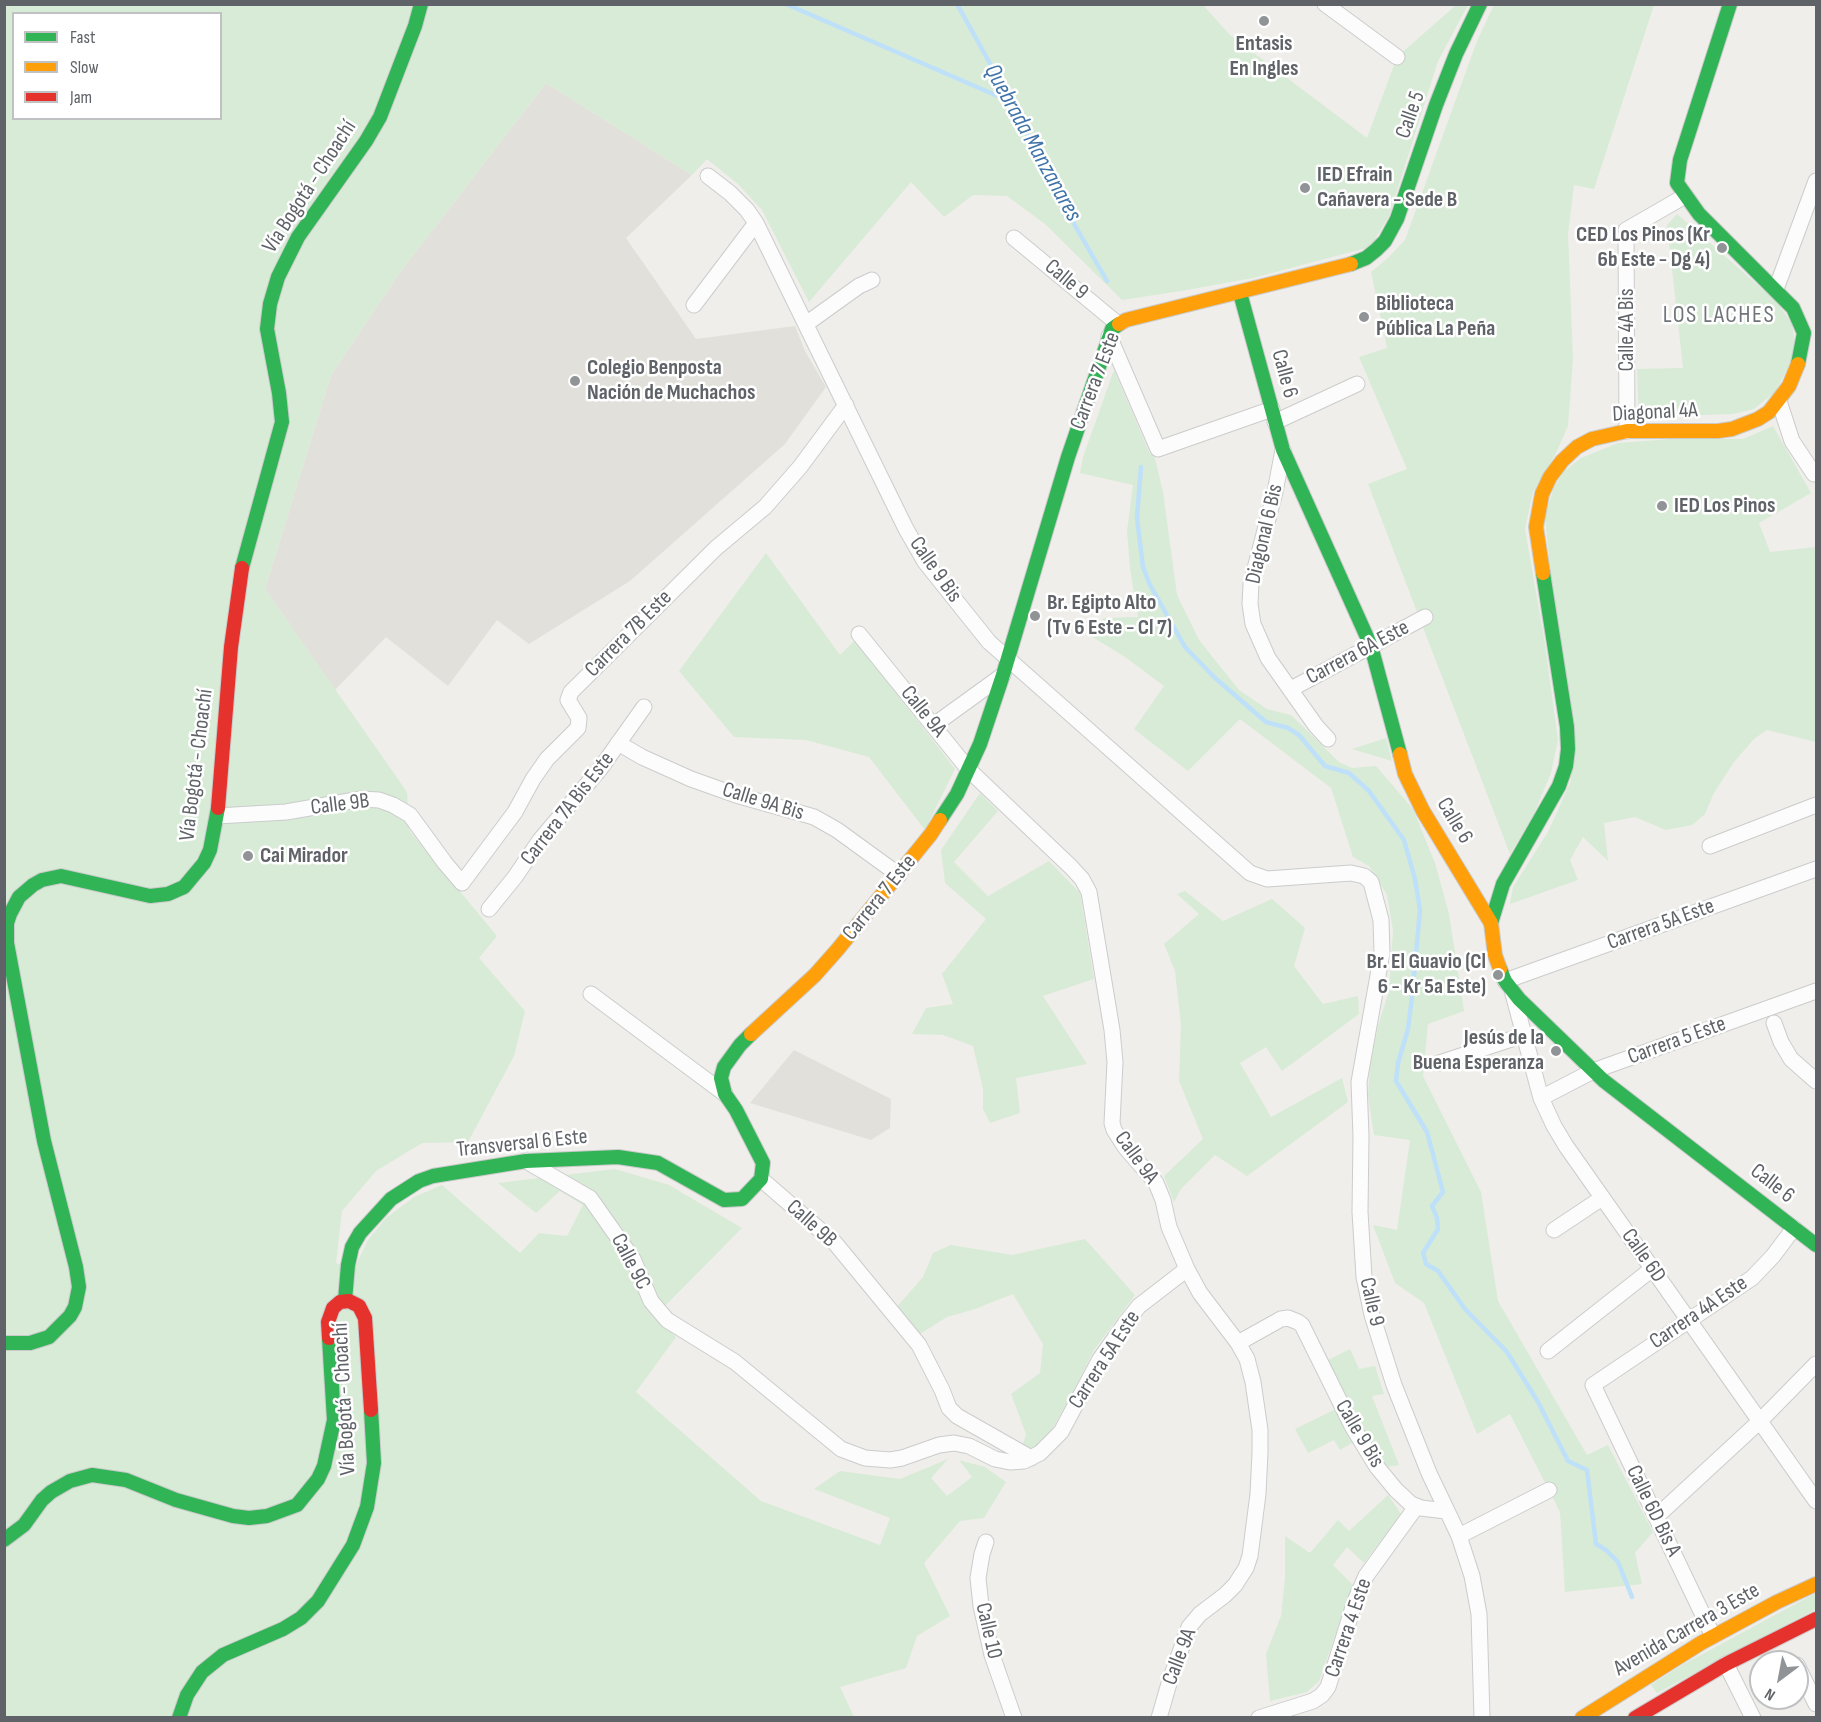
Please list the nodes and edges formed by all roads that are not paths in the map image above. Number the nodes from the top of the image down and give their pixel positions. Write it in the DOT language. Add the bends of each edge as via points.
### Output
graph roads {
  1 [pos="421,4"];
  2 [pos="1325,4"];
  3 [pos="1480,4"];
  4 [pos="1730,4"];
  5 [pos="1397,57"];
  6 [pos="708,176"];
  7 [pos="1816,181"];
  8 [pos="1685,196"];
  9 [pos="756,223"];
  10 [pos="1014,238"];
  11 [pos="1385,240"];
  12 [pos="872,280"];
  13 [pos="1776,289"];
  14 [pos="1240,292"];
  15 [pos="694,305"];
  16 [pos="806,324"];
  17 [pos="1113,330"];
  18 [pos="1358,384"];
  19 [pos="1779,401"];
  20 [pos="846,405"];
  21 [pos="1274,415"];
  22 [pos="1627,431"];
  23 [pos="1283,450"];
  24 [pos="1815,473"];
  25 [pos="1425,617"];
  26 [pos="860,634"];
  27 [pos="1371,646"];
  28 [pos="1008,659"];
  29 [pos="1003,675"];
  30 [pos="1291,689"];
  31 [pos="644,707"];
  32 [pos="934,725"];
  33 [pos="1328,739"];
  34 [pos="618,743"];
  35 [pos="969,770"];
  36 [pos="1816,805"];
  37 [pos="217,816"];
  38 [pos="1710,846"];
  39 [pos="1816,869"];
  40 [pos="899,875"];
  41 [pos="1364,876"];
  42 [pos="462,883"];
  43 [pos="489,909"];
  44 [pos="1491,923"];
  45 [pos="1508,986"];
  46 [pos="1816,991"];
  47 [pos="591,994"];
  48 [pos="1774,1023"];
  49 [pos="1524,1035"];
  50 [pos="1439,1063"];
  51 [pos="1593,1071"];
  52 [pos="1816,1081"];
  53 [pos="725,1094"];
  54 [pos="1541,1098"];
  55 [pos="526,1161"];
  56 [pos="761,1179"];
  57 [pos="1602,1198"];
  58 [pos="1794,1228"];
  59 [pos="1554,1230"];
  60 [pos="1816,1245"];
  61 [pos="1187,1269"];
  62 [pos="1652,1269"];
  63 [pos="345,1300"];
  64 [pos="1689,1321"];
  65 [pos="4,1343"];
  66 [pos="1238,1343"];
  67 [pos="1548,1351"];
  68 [pos="1816,1364"];
  69 [pos="1593,1385"];
  70 [pos="1760,1421"];
  71 [pos="1031,1458"];
  72 [pos="1549,1490"];
  73 [pos="1816,1501"];
  74 [pos="1416,1506"];
  75 [pos="1446,1511"];
  76 [pos="1656,1517"];
  77 [pos="1459,1536"];
  78 [pos="4,1540"];
  79 [pos="986,1542"];
  80 [pos="1816,1584"];
  81 [pos="1816,1619"];
  82 [pos="1713,1636"];
  83 [pos="1726,1664"];
  84 [pos="1809,1690"];
  85 [pos="1816,1704"];
  86 [pos="1650,1712"];
  87 [pos="179,1718"];
  88 [pos="1014,1718"];
  89 [pos="1159,1718"];
  90 [pos="1259,1718"];
  91 [pos="1482,1718"];
  92 [pos="1581,1718"];
  93 [pos="1635,1718"];
  94 [pos="1753,1718"];
  1 -- 37 [label="street, Vía Bogotá - Choachí" via="380,117 298,237 270,304 267,329 282,423 241,572"];
  2 -- 5 [label="street"];
  3 -- 11 [label="street, Calle 5" via="1456,54 1397,219"];
  4 -- 8 [label="street, Diagonal 4A" via="1680,160 1677,183"];
  6 -- 9 [label="street, Calle 9 Bis" via="730,193"];
  7 -- 13 [label="street"];
  8 -- 13 [label="street, Diagonal 4A"];
  8 -- 22 [label="street, Calle 4A Bis" via="1626,230"];
  9 -- 15 [label="street"];
  9 -- 16 [label="street, Calle 9 Bis"];
  10 -- 17 [label="street, Calle 9"];
  11 -- 14 [label="street, Carrera 7 Este" via="1366,258 1343,268"];
  12 -- 16 [label="street"];
  13 -- 19 [label="street, Diagonal 4A" via="1793,308 1804,333 1800,360"];
  14 -- 17 [label="street, Carrera 7 Este" via="1126,320"];
  14 -- 21 [label="street, Calle 6"];
  16 -- 20 [label="street, Calle 9 Bis"];
  17 -- 21 [label="street, Calle 9" via="1158,449"];
  17 -- 28 [label="street, Carrera 7 Este" via="1068,457"];
  18 -- 21 [label="street"];
  19 -- 22 [label="street, Diagonal 4A" via="1758,419 1732,429"];
  19 -- 24 [label="street" via="1792,441"];
  20 -- 28 [label="street, Calle 9 Bis" via="925,562 989,642"];
  20 -- 42 [label="street, Carrera 7B Este" via="765,507 716,548 571,692 568,700 579,718 578,728 547,759 515,812"];
  21 -- 23 [label="street, Calle 6"];
  22 -- 44 [label="street, Diagonal 4A" via="1592,439 1577,447 1556,469 1542,494 1537,542 1567,727 1566,766 1559,786 1503,884"];
  23 -- 27 [label="street, Calle 6"];
  23 -- 30 [label="street, Diagonal 6 Bis" via="1255,566 1250,604 1252,624 1262,647"];
  25 -- 27 [label="street, Carrera 6A Este"];
  26 -- 32 [label="street, Calle 9A"];
  27 -- 30 [label="street, Carrera 6A Este"];
  27 -- 44 [label="street, Calle 6" via="1410,784"];
  28 -- 29 [label="street, Carrera 7 Este"];
  28 -- 41 [label="street, Calle 9 Bis" via="1250,873 1267,879 1351,873"];
  29 -- 32 [label="street"];
  29 -- 35 [label="street, Carrera 7 Este"];
  30 -- 33 [label="street, Diagonal 6 Bis"];
  31 -- 34 [label="street, Carrera 7A Bis Este"];
  32 -- 35 [label="street, Calle 9A"];
  34 -- 40 [label="street, Calle 9A Bis" via="691,779 814,817"];
  34 -- 43 [label="street, Carrera 7A Bis Este"];
  35 -- 40 [label="street, Carrera 7 Este" via="944,816"];
  35 -- 61 [label="street, Calle 9A" via="1071,867 1089,892 1112,1030 1112,1123 1125,1147 1156,1183"];
  36 -- 38 [label="street"];
  37 -- 42 [label="street, Calle 9B" via="286,812 360,799 379,801 410,814"];
  37 -- 65 [label="street, Vía Bogotá - Choachí" via="204,863 175,892 150,896 61,876 33,885 19,897 9,914 7,943 44,1141 79,1287 70,1316 49,1337 30,1343"];
  39 -- 45 [label="street, Carrera 5A Este"];
  40 -- 53 [label="street, Carrera 7 Este" via="814,975 730,1057 721,1078"];
  41 -- 75 [label="street, Calle 9" via="1371,882 1378,904 1383,953 1359,1082 1364,1277 1394,1385"];
  44 -- 45 [label="street, Calle 6" via="1495,955"];
  45 -- 49 [label="street, Calle 6D"];
  45 -- 51 [label="street, Calle 6"];
  46 -- 51 [label="street, Carrera 5 Este"];
  47 -- 53 [label="street"];
  48 -- 52 [label="street" via="1791,1059"];
  49 -- 50 [label="street"];
  49 -- 54 [label="street, Calle 6D"];
  51 -- 54 [label="street, Carrera 5 Este"];
  51 -- 58 [label="street, Calle 6"];
  53 -- 56 [label="street" via="763,1163"];
  54 -- 57 [label="street, Calle 6D" via="1566,1146"];
  55 -- 56 [label="street, Transversal 6 Este" via="618,1156 648,1161 669,1168 716,1197 733,1201 742,1199"];
  55 -- 63 [label="street, Transversal 6 Este" via="433,1176 391,1200 352,1247"];
  55 -- 71 [label="street, Calle 9C" via="590,1198 633,1259 651,1301 667,1320 735,1362 841,1449 865,1458 890,1460 954,1443 1002,1461"];
  56 -- 71 [label="street, Calle 9B" via="834,1243 919,1345 949,1408"];
  57 -- 59 [label="street"];
  57 -- 62 [label="street, Calle 6D"];
  58 -- 60 [label="street, Calle 6"];
  58 -- 64 [label="street, Carrera 4A Este" via="1752,1278"];
  61 -- 66 [label="street, Calle 9A"];
  61 -- 71 [label="street, Carrera 5A Este" via="1133,1314 1100,1359 1055,1440"];
  62 -- 64 [label="street, Calle 6D"];
  62 -- 67 [label="street"];
  63 -- 78 [label="street, Vía Bogotá - Choachí" via="333,1308 328,1322 334,1420 327,1453 318,1479 297,1505 279,1513 249,1518 233,1516 115,1477 92,1475 51,1492 24,1525"];
  63 -- 87 [label="street, Vía Bogotá - Choachí" via="359,1306 365,1318 374,1463 367,1507 353,1545 318,1601 301,1618 223,1655 202,1672 187,1695"];
  64 -- 69 [label="street, Carrera 4A Este"];
  64 -- 70 [label="street, Calle 6D"];
  66 -- 74 [label="street, Calle 9 Bis" via="1281,1319 1293,1319 1302,1325 1365,1448 1396,1490"];
  66 -- 89 [label="street, Calle 9A" via="1253,1382 1260,1430 1258,1494 1250,1556 1235,1586 1189,1627"];
  68 -- 70 [label="street"];
  69 -- 76 [label="street, Calle 6D Bis A"];
  70 -- 73 [label="street, Calle 6D"];
  70 -- 76 [label="street"];
  72 -- 77 [label="street"];
  74 -- 75 [label="street"];
  74 -- 90 [label="street, Carrera 4 Este" via="1366,1575 1328,1687 1313,1701"];
  75 -- 77 [label="street, Calle 9"];
  76 -- 82 [label="street, Calle 6D Bis A"];
  77 -- 91 [label="street, Calle 9" via="1479,1614"];
  79 -- 88 [label="street, Calle 10" via="978,1578 981,1606 992,1655"];
  80 -- 82 [label="street, Avenida Carrera 3 Este"];
  81 -- 83 [label="street"];
  82 -- 92 [label="street, Avenida Carrera 3 Este"];
  83 -- 86 [label="street"];
  83 -- 94 [label="street"];
  84 -- 85 [label="street"];
  86 -- 93 [label="street"];
}
